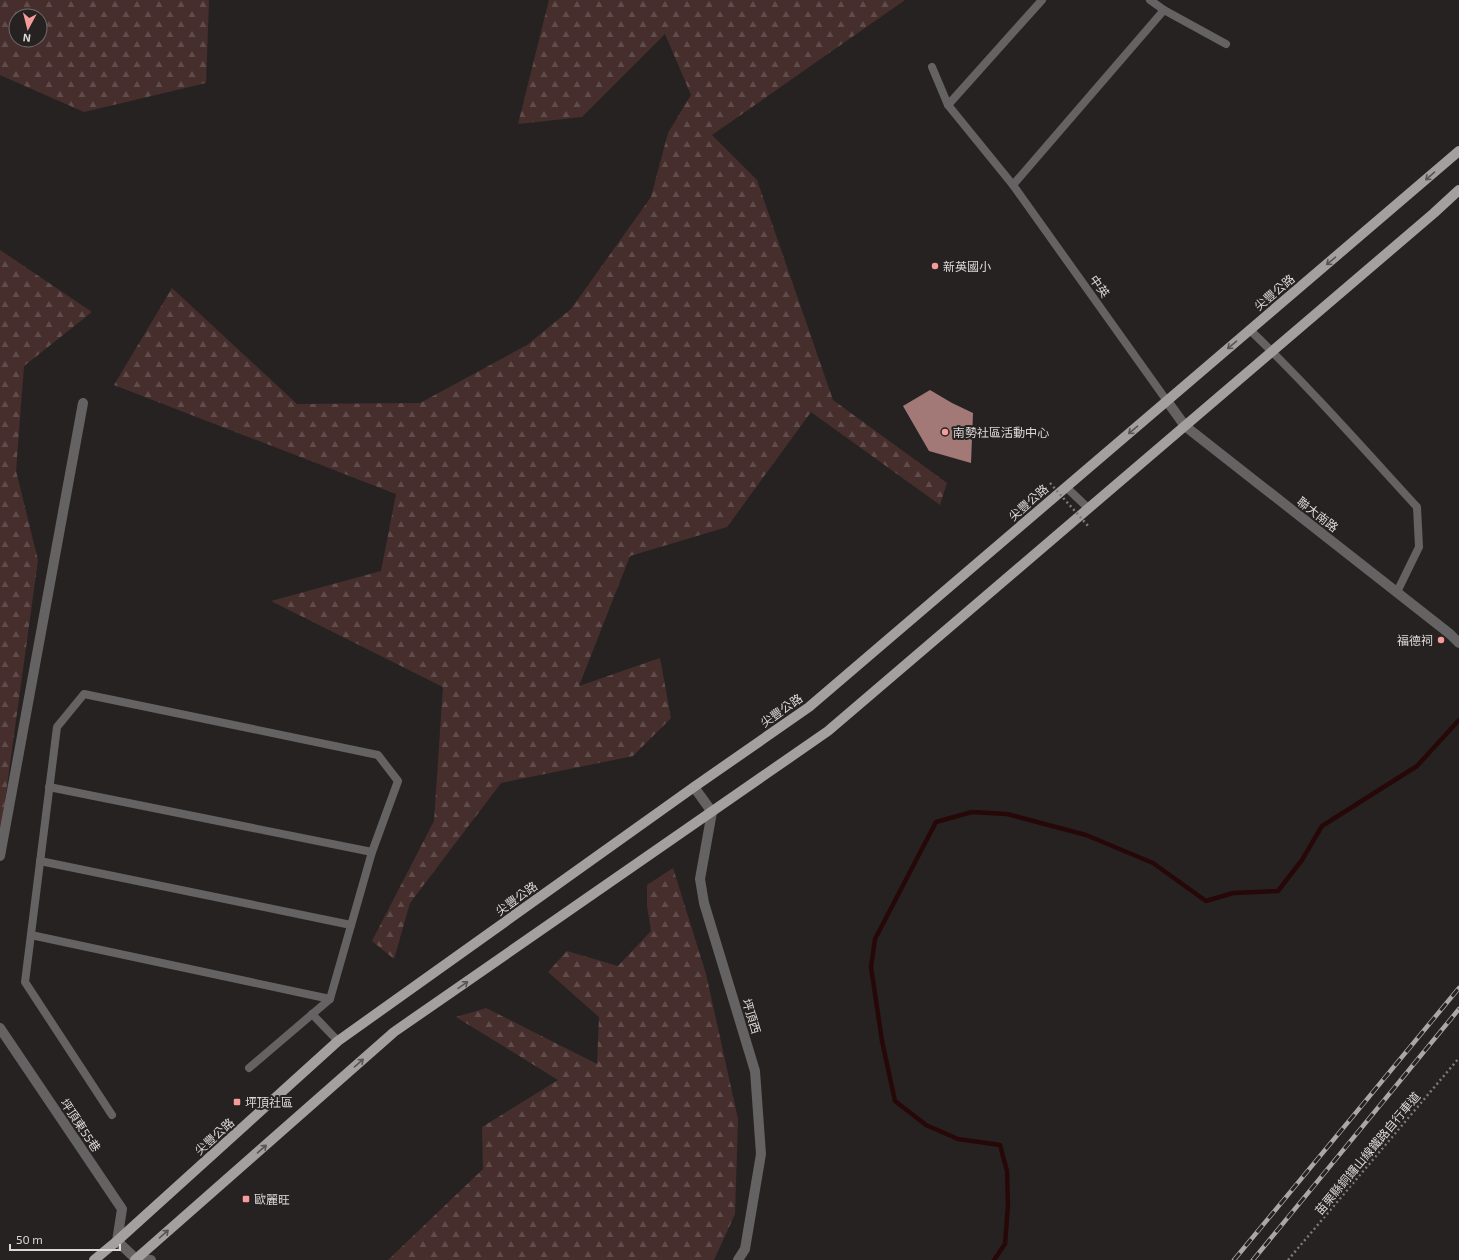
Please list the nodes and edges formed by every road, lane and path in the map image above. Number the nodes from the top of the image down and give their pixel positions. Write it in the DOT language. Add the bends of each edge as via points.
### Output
graph roads {
  1 [pos="1042,0"];
  2 [pos="1150,0"];
  3 [pos="1164,10"];
  4 [pos="1226,44"];
  5 [pos="932,68"];
  6 [pos="948,105"];
  7 [pos="1459,151"];
  8 [pos="1013,185"];
  9 [pos="1459,190"];
  10 [pos="1250,330"];
  11 [pos="1272,351"];
  12 [pos="1167,401"];
  13 [pos="84,403"];
  14 [pos="1185,426"];
  15 [pos="1050,483"];
  16 [pos="1066,487"];
  17 [pos="1088,508"];
  18 [pos="1089,527"];
  19 [pos="1397,592"];
  20 [pos="1459,643"];
  21 [pos="49,787"];
  22 [pos="694,787"];
  23 [pos="712,812"];
  24 [pos="372,852"];
  25 [pos="0,856"];
  26 [pos="40,861"];
  27 [pos="351,925"];
  28 [pos="31,935"];
  29 [pos="330,999"];
  30 [pos="312,1014"];
  31 [pos="0,1028"];
  32 [pos="338,1041"];
  33 [pos="1459,1058"];
  34 [pos="248,1068"];
  35 [pos="112,1115"];
  36 [pos="117,1241"];
  37 [pos="135,1259"];
  38 [pos="741,1259"];
  39 [pos="94,1260"];
  40 [pos="151,1260"];
  41 [pos="1288,1260"];
  1 -- 6 [label="lane"];
  2 -- 3 [label="lane"];
  3 -- 4 [label="lane"];
  3 -- 8 [label="lane"];
  5 -- 6 [label="lane, 中英"];
  6 -- 8 [label="lane, 中英"];
  7 -- 10 [label="main road, 尖豐公路, one-way"];
  8 -- 12 [label="lane, 中英"];
  9 -- 11 [label="main road"];
  10 -- 11 [label="lane"];
  10 -- 12 [label="main road, 尖豐公路, one-way"];
  11 -- 14 [label="main road"];
  11 -- 19 [label="lane" via="1417,507 1419,547"];
  12 -- 14 [label="street, 聯大南路"];
  12 -- 16 [label="main road, 尖豐公路, one-way"];
  13 -- 25 [label="street"];
  14 -- 17 [label="main road"];
  14 -- 19 [label="street, 聯大南路"];
  15 -- 18 [label="path, bridge"];
  16 -- 17 [label="lane"];
  16 -- 22 [label="main road, 尖豐公路" via="809,707"];
  17 -- 23 [label="main road" via="828,731"];
  19 -- 20 [label="street, 聯大南路"];
  21 -- 24 [label="lane"];
  21 -- 24 [label="lane" via="57,727 84,694 378,755 398,782"];
  21 -- 26 [label="lane"];
  22 -- 23 [label="street"];
  22 -- 32 [label="main road, 尖豐公路"];
  37 -- 23 [label="main road, one-way" via="394,1032"];
  23 -- 38 [label="street, 坪頂西" via="700,879 704,903 755,1071 760,1154 745,1249"];
  24 -- 27 [label="lane"];
  26 -- 27 [label="lane"];
  26 -- 28 [label="lane"];
  27 -- 29 [label="lane"];
  28 -- 29 [label="lane"];
  28 -- 35 [label="lane" via="25,982"];
  29 -- 30 [label="lane"];
  30 -- 32 [label="lane"];
  30 -- 34 [label="lane"];
  31 -- 36 [label="street, 坪頂東55巷" via="122,1209"];
  32 -- 36 [label="main road, 尖豐公路"];
  33 -- 41 [label="path, 苗栗縣銅鑼山線鐵路自行車道"];
  36 -- 37 [label="street"];
  36 -- 39 [label="main road, 尖豐公路"];
  37 -- 40 [label="street"];
}
